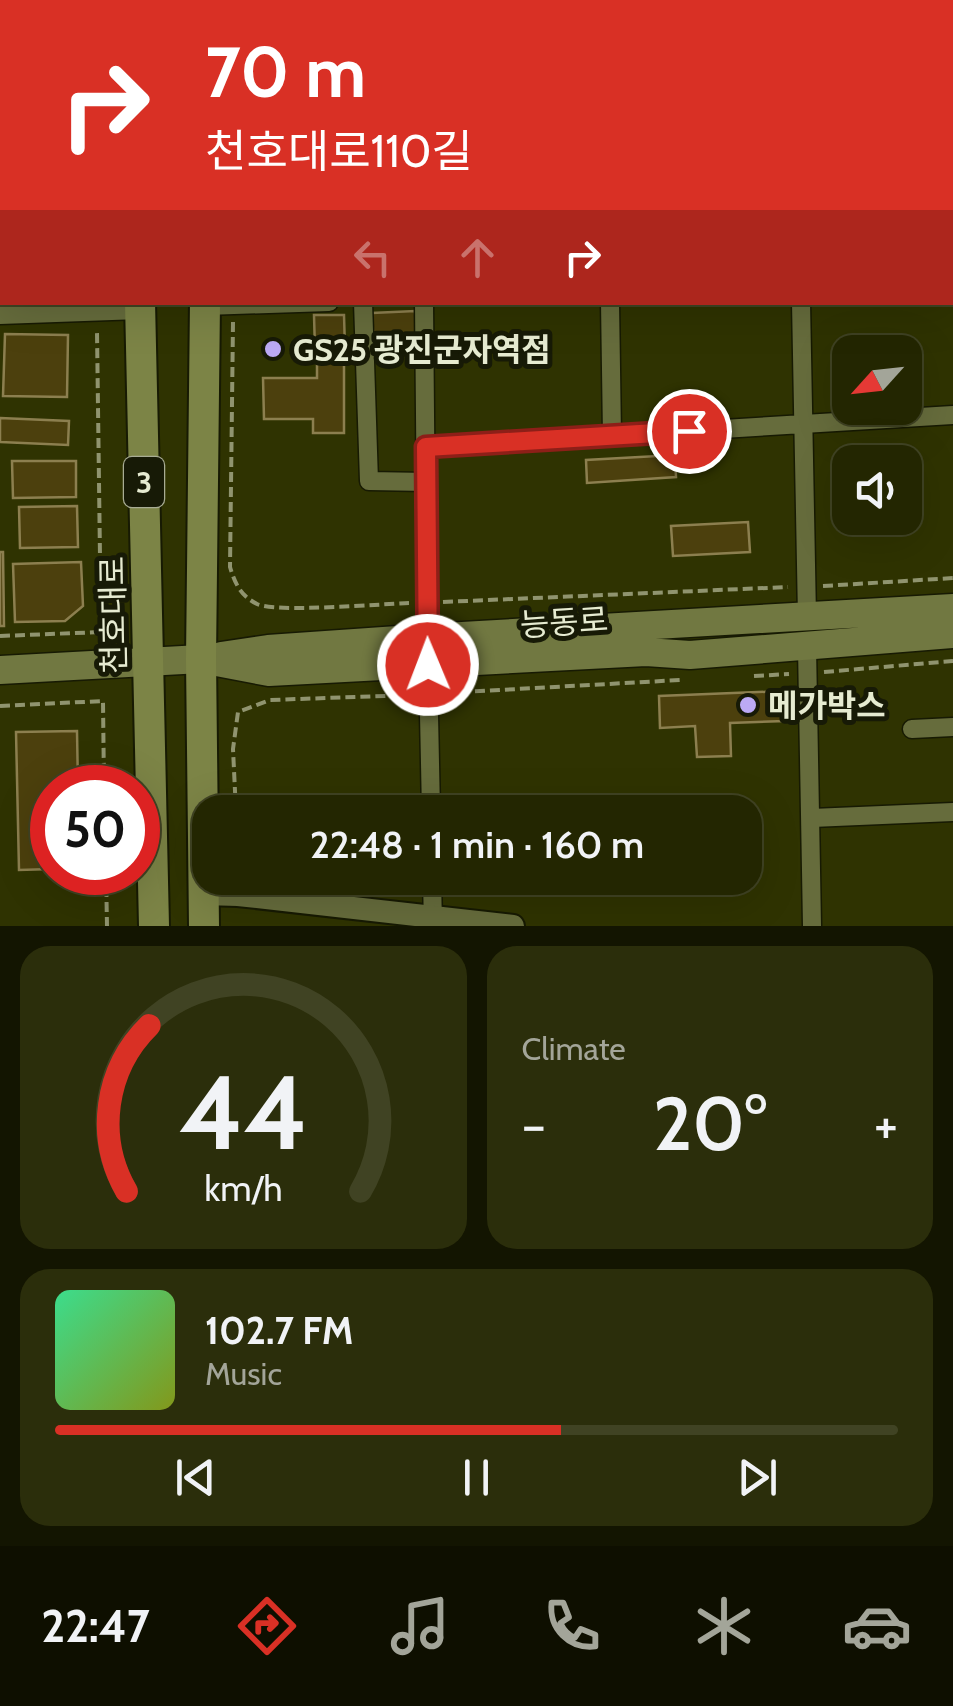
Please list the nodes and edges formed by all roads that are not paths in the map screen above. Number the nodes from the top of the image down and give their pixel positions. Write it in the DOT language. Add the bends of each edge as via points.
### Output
graph roads {
  1 [pos="214,305"];
  2 [pos="364,305"];
  3 [pos="424,305"];
  4 [pos="610,305"];
  5 [pos="802,305"];
  6 [pos="140,306"];
  7 [pos="0,316"];
  8 [pos="953,415"];
  9 [pos="803,424"];
  10 [pos="612,436"];
  11 [pos="426,447"];
  12 [pos="426,482"];
  13 [pos="953,608"];
  14 [pos="807,617"];
  15 [pos="953,634"];
  16 [pos="428,652"];
  17 [pos="201,659"];
  18 [pos="807,660"];
  19 [pos="149,662"];
  20 [pos="0,670"];
  21 [pos="953,726"];
  22 [pos="912,730"];
  23 [pos="203,795"];
  24 [pos="431,795"];
  25 [pos="953,812"];
  26 [pos="812,818"];
  27 [pos="204,895"];
  28 [pos="238,895"];
  29 [pos="432,895"];
  30 [pos="433,922"];
  31 [pos="154,926"];
  32 [pos="204,926"];
  33 [pos="513,926"];
  34 [pos="812,926"];
  1 -- 17 [label="main road, 3"];
  2 -- 12 [label="street" via="370,481"];
  3 -- 11 [label="street"];
  4 -- 10 [label="street"];
  5 -- 9 [label="street"];
  6 -- 7 [label="street"];
  6 -- 19 [label="main road, 천호대로 / 3"];
  8 -- 9 [label="street"];
  9 -- 10 [label="street"];
  9 -- 14 [label="street"];
  10 -- 11 [label="street"];
  11 -- 12 [label="street"];
  12 -- 16 [label="street"];
  13 -- 14 [label="main road, 능동로"];
  14 -- 16 [label="main road, 능동로"];
  14 -- 18 [label="main road"];
  15 -- 18 [label="main road, 능동로"];
  16 -- 17 [label="main road, 능동로" via="269,672"];
  16 -- 18 [label="main road, 능동로"];
  16 -- 24 [label="street"];
  17 -- 19 [label="main road, 능동로"];
  17 -- 23 [label="main road, 3"];
  18 -- 26 [label="street"];
  19 -- 20 [label="main road, 능동로"];
  19 -- 31 [label="main road, 천호대로 / 3"];
  21 -- 22 [label="street"];
  25 -- 26 [label="street"];
  26 -- 34 [label="street"];
  27 -- 32 [label="main road, 3"];
  28 -- 30 [label="street"];
  29 -- 30 [label="street"];
  30 -- 33 [label="street"];
}
